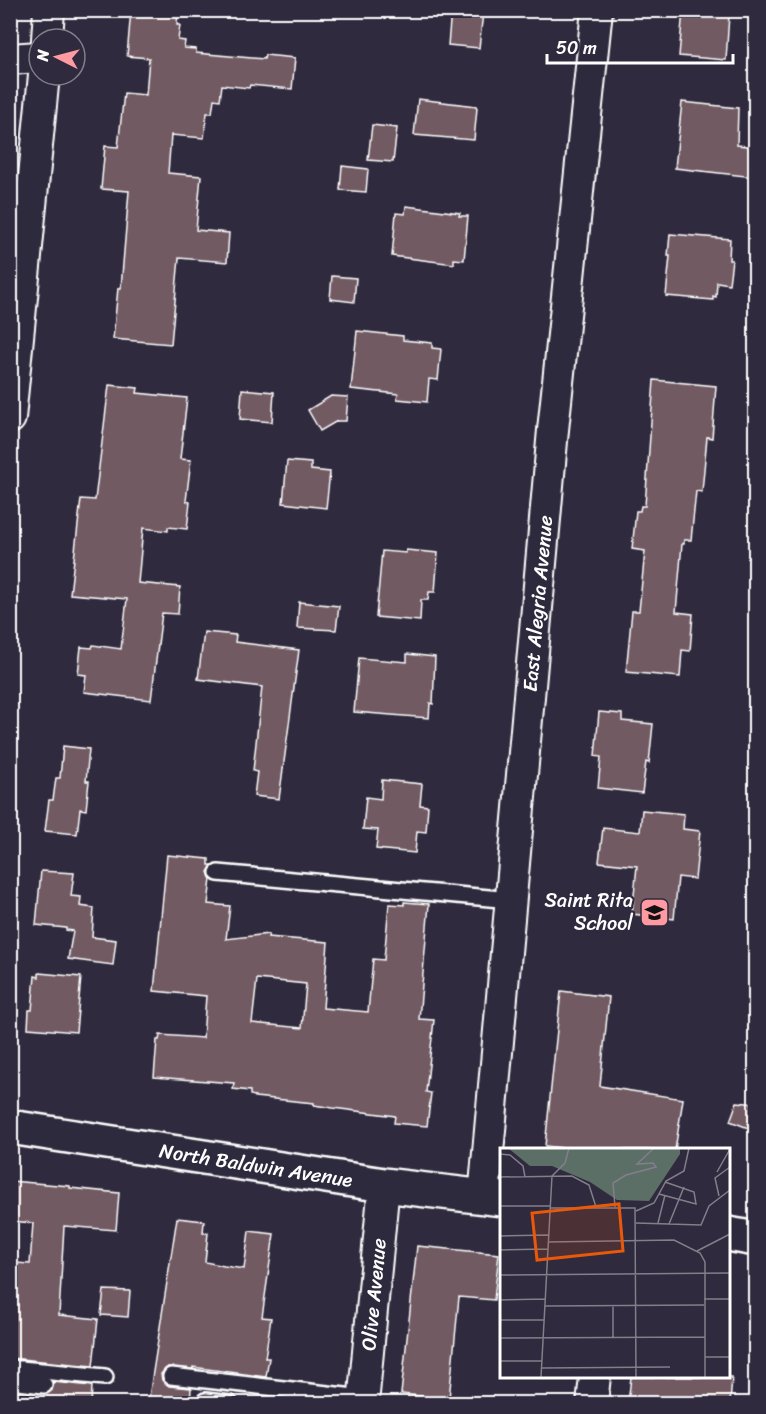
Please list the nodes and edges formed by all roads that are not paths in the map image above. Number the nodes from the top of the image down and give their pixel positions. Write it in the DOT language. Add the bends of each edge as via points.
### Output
graph roads {
  1 [pos="49,10"];
  2 [pos="597,10"];
  3 [pos="48,27"];
  4 [pos="27,58"];
  5 [pos="10,59"];
  6 [pos="43,87"];
  7 [pos="13,370"];
  8 [pos="10,418"];
  9 [pos="218,873"];
  10 [pos="511,900"];
  11 [pos="10,1127"];
  12 [pos="384,1185"];
  13 [pos="493,1198"];
  14 [pos="730,1234"];
  15 [pos="756,1239"];
  16 [pos="10,1368"];
  17 [pos="171,1376"];
  18 [pos="105,1377"];
  19 [pos="595,1378"];
  20 [pos="10,1381"];
  21 [pos="44,1385"];
  22 [pos="205,1401"];
  23 [pos="363,1401"];
  24 [pos="230,1404"];
  25 [pos="592,1404"];
  1 -- 3 [label="street"];
  2 -- 10 [label="street, East Alegria Avenue" via="553,430"];
  4 -- 5 [label="street"];
  6 -- 7 [label="street"];
  7 -- 8 [label="street"];
  9 -- 10 [label="lane"];
  10 -- 13 [label="street, East Alegria Avenue"];
  11 -- 12 [label="street, North Baldwin Avenue"];
  12 -- 13 [label="street, North Baldwin Avenue"];
  12 -- 23 [label="street, Olive Avenue"];
  14 -- 15 [label="street"];
  16 -- 18 [label="lane"];
  17 -- 23 [label="lane"];
  19 -- 25 [label="street"];
  20 -- 21 [label="lane"];
  22 -- 24 [label="lane"];
}
